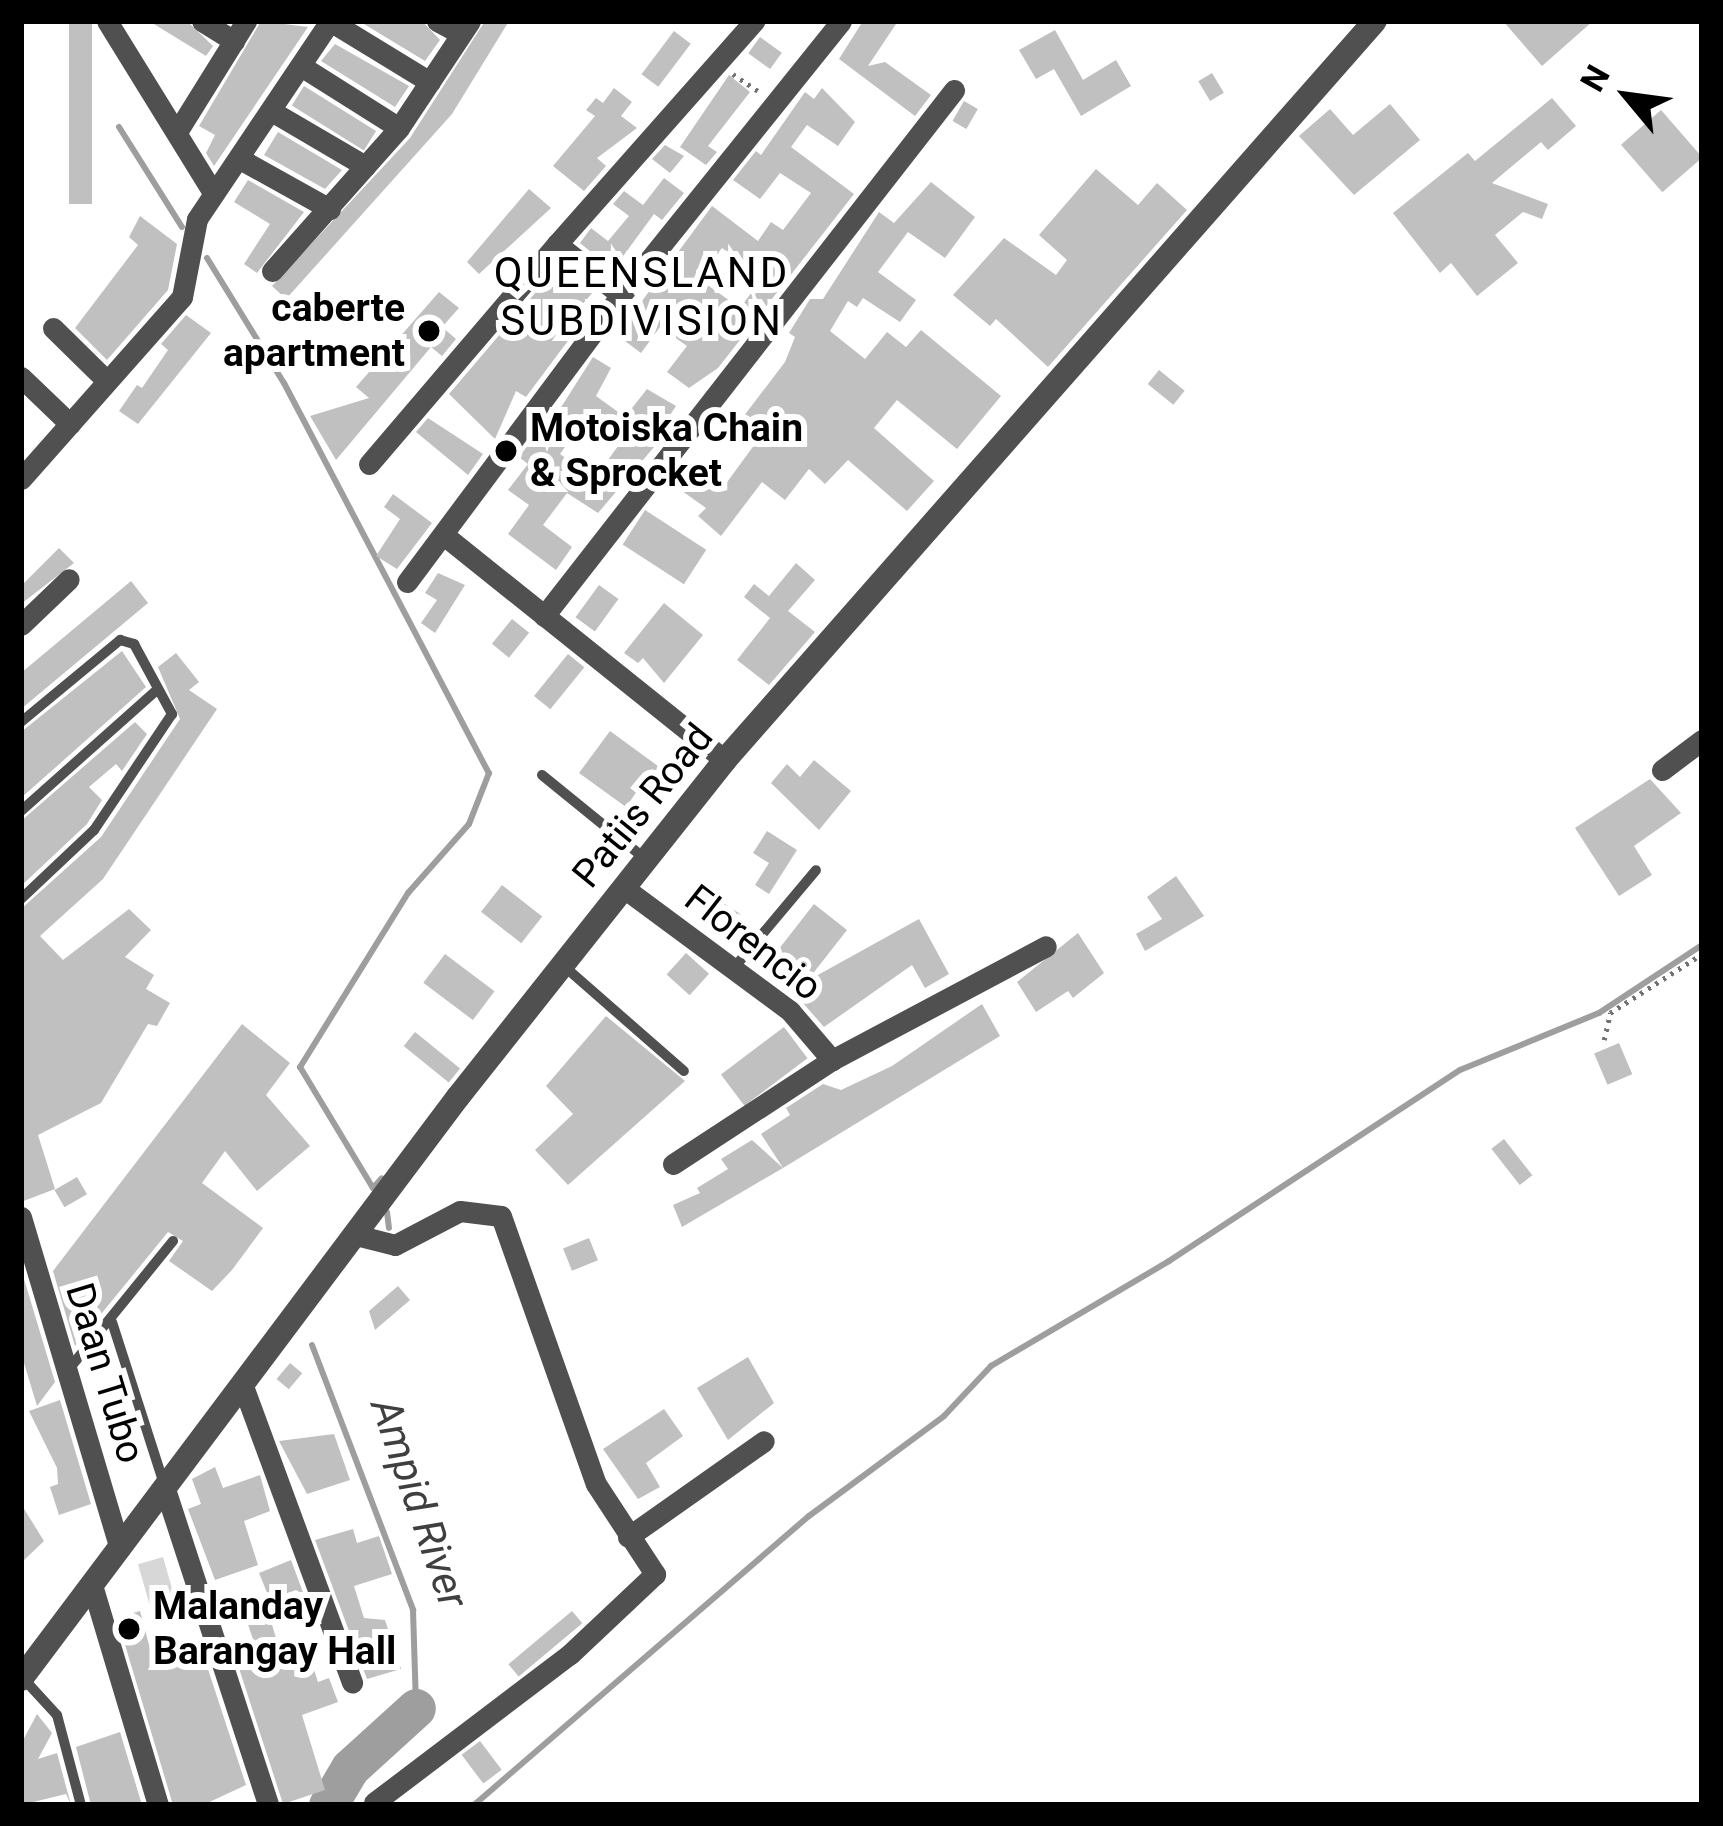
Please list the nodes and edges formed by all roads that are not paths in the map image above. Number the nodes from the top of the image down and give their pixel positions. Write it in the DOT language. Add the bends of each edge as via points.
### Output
graph roads {
  1 [pos="107,21"];
  2 [pos="202,21"];
  3 [pos="330,21"];
  4 [pos="437,21"];
  5 [pos="754,21"];
  6 [pos="841,21"];
  7 [pos="1375,21"];
  8 [pos="465,28"];
  9 [pos="240,31"];
  10 [pos="301,66"];
  11 [pos="430,82"];
  12 [pos="954,89"];
  13 [pos="273,112"];
  14 [pos="399,128"];
  15 [pos="177,131"];
  16 [pos="240,159"];
  17 [pos="365,166"];
  18 [pos="214,194"];
  19 [pos="330,208"];
  20 [pos="557,244"];
  21 [pos="272,271"];
  22 [pos="621,295"];
  23 [pos="53,328"];
  24 [pos="21,376"];
  25 [pos="106,380"];
  26 [pos="70,424"];
  27 [pos="369,464"];
  28 [pos="24,468"];
  29 [pos="445,536"];
  30 [pos="69,579"];
  31 [pos="407,582"];
  32 [pos="544,616"];
  33 [pos="21,625"];
  34 [pos="158,689"];
  35 [pos="21,722"];
  36 [pos="1702,740"];
  37 [pos="724,760"];
  38 [pos="1662,770"];
  39 [pos="542,775"];
  40 [pos="21,811"];
  41 [pos="646,860"];
  42 [pos="816,870"];
  43 [pos="624,888"];
  44 [pos="21,899"];
  45 [pos="1046,946"];
  46 [pos="562,964"];
  47 [pos="733,969"];
  48 [pos="832,1060"];
  49 [pos="684,1071"];
  50 [pos="673,1164"];
  51 [pos="21,1217"];
  52 [pos="356,1235"];
  53 [pos="173,1241"];
  54 [pos="112,1322"];
  55 [pos="67,1371"];
  56 [pos="243,1386"];
  57 [pos="764,1441"];
  58 [pos="165,1489"];
  59 [pos="628,1537"];
  60 [pos="120,1549"];
  61 [pos="92,1585"];
  62 [pos="22,1678"];
  63 [pos="352,1683"];
  64 [pos="374,1803"];
  65 [pos="81,1805"];
  66 [pos="158,1805"];
  67 [pos="268,1805"];
  1 -- 15 [label="street"];
  2 -- 9 [label="street"];
  3 -- 10 [label="street"];
  3 -- 11 [label="street"];
  4 -- 8 [label="street"];
  5 -- 20 [label="street"];
  6 -- 22 [label="street"];
  7 -- 37 [label="street, Patiis Road"];
  8 -- 11 [label="street"];
  9 -- 15 [label="street"];
  10 -- 13 [label="street"];
  10 -- 14 [label="street"];
  11 -- 14 [label="street"];
  12 -- 32 [label="street"];
  13 -- 16 [label="street"];
  13 -- 17 [label="street"];
  14 -- 17 [label="street"];
  15 -- 18 [label="street"];
  16 -- 18 [label="street"];
  16 -- 19 [label="street"];
  17 -- 19 [label="street"];
  18 -- 25 [label="street" via="188,244 191,281"];
  19 -- 21 [label="street"];
  20 -- 22 [label="street"];
  20 -- 27 [label="street"];
  22 -- 29 [label="street"];
  23 -- 25 [label="street"];
  24 -- 26 [label="street"];
  25 -- 26 [label="street"];
  26 -- 28 [label="street"];
  29 -- 31 [label="street"];
  29 -- 32 [label="street"];
  30 -- 33 [label="street"];
  32 -- 37 [label="street"];
  34 -- 35 [label="lane" via="134,644 120,640"];
  34 -- 40 [label="lane"];
  34 -- 44 [label="lane" via="172,714 166,730 94,830"];
  36 -- 38 [label="street"];
  37 -- 41 [label="street, Patiis Road"];
  39 -- 41 [label="lane"];
  41 -- 43 [label="street, Patiis Road"];
  42 -- 47 [label="lane"];
  43 -- 46 [label="street, Patiis Road"];
  43 -- 47 [label="street, Florencio"];
  45 -- 48 [label="street"];
  46 -- 49 [label="lane"];
  46 -- 52 [label="street, Patiis Road"];
  47 -- 48 [label="street, Florencio" via="790,1011"];
  48 -- 50 [label="street"];
  51 -- 55 [label="street, Daan Tubo"];
  52 -- 56 [label="street, Patiis Road"];
  52 -- 59 [label="street" via="394,1245 460,1211 501,1216 596,1484"];
  53 -- 54 [label="lane"];
  54 -- 55 [label="lane"];
  54 -- 58 [label="lane"];
  55 -- 60 [label="street, Daan Tubo"];
  56 -- 58 [label="street, Patiis Road"];
  56 -- 63 [label="street"];
  57 -- 59 [label="street"];
  58 -- 60 [label="street, Patiis Road"];
  58 -- 67 [label="street"];
  59 -- 64 [label="street" via="655,1574 644,1590"];
  60 -- 61 [label="street, Patiis Road"];
  61 -- 62 [label="street, Patiis Road"];
  61 -- 66 [label="street"];
  62 -- 65 [label="lane" via="57,1715"];
}
